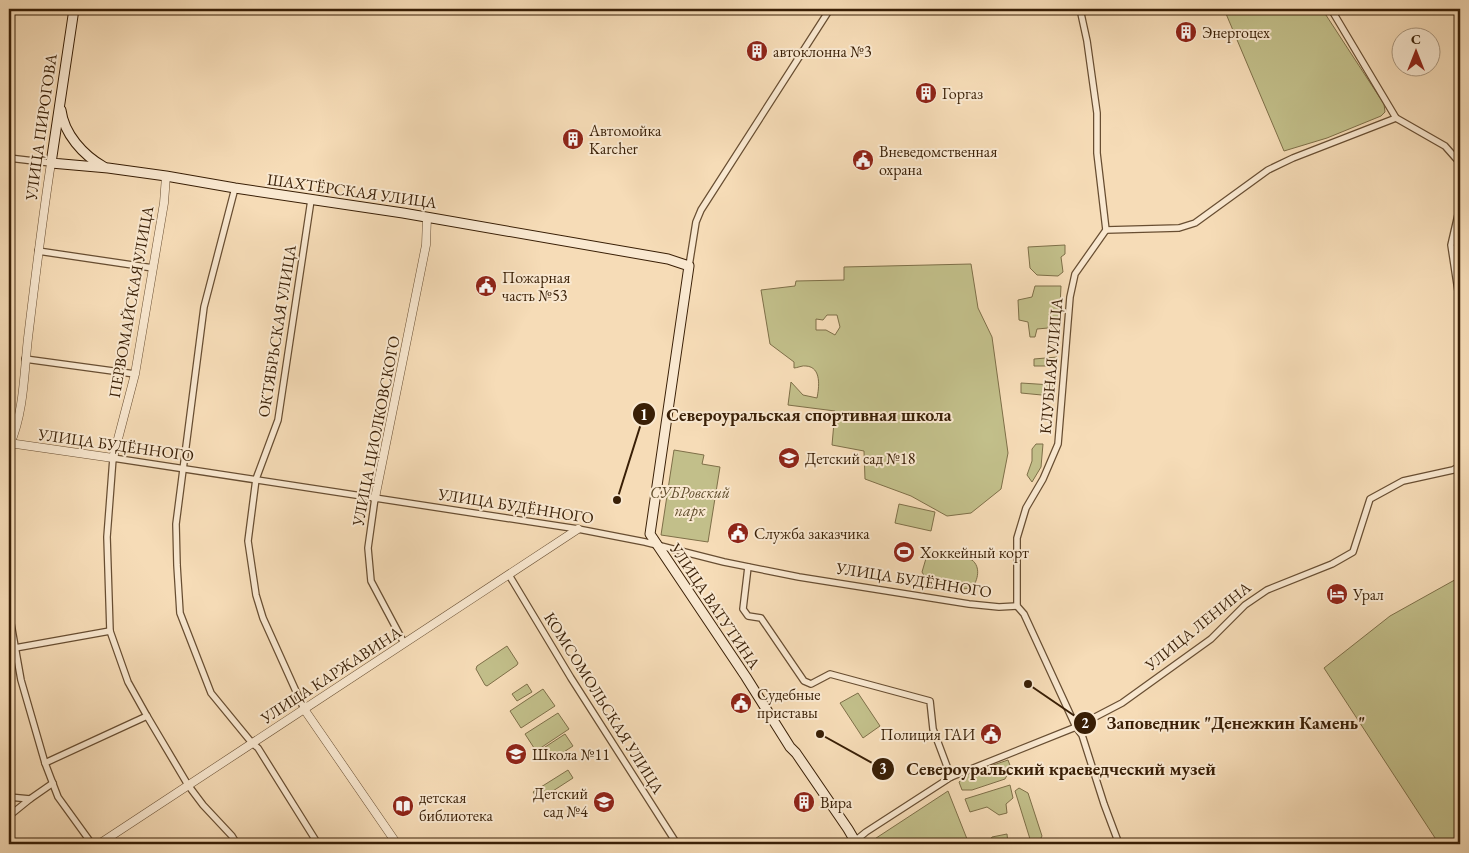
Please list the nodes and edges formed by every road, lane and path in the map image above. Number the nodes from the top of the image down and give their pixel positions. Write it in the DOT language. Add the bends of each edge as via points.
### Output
graph roads {
  1 [pos="74,9"];
  2 [pos="830,9"];
  3 [pos="1080,9"];
  4 [pos="1331,9"];
  5 [pos="60,102"];
  6 [pos="1396,118"];
  7 [pos="9,158"];
  8 [pos="50,163"];
  9 [pos="1460,163"];
  10 [pos="108,168"];
  11 [pos="166,176"];
  12 [pos="236,188"];
  13 [pos="311,200"];
  14 [pos="1460,206"];
  15 [pos="427,216"];
  16 [pos="1106,230"];
  17 [pos="38,251"];
  18 [pos="690,266"];
  19 [pos="153,268"];
  20 [pos="1460,304"];
  21 [pos="25,359"];
  22 [pos="135,374"];
  23 [pos="9,443"];
  24 [pos="9,458"];
  25 [pos="113,458"];
  26 [pos="1460,466"];
  27 [pos="183,468"];
  28 [pos="256,478"];
  29 [pos="375,498"];
  30 [pos="578,530"];
  31 [pos="657,546"];
  32 [pos="748,567"];
  33 [pos="509,575"];
  34 [pos="9,604"];
  35 [pos="1017,606"];
  36 [pos="110,631"];
  37 [pos="404,643"];
  38 [pos="15,648"];
  39 [pos="304,709"];
  40 [pos="147,716"];
  41 [pos="1076,727"];
  42 [pos="252,743"];
  43 [pos="45,763"];
  44 [pos="951,777"];
  45 [pos="53,784"];
  46 [pos="188,785"];
  47 [pos="9,797"];
  48 [pos="30,799"];
  49 [pos="9,816"];
  50 [pos="854,843"];
  51 [pos="92,844"];
  52 [pos="100,844"];
  53 [pos="238,844"];
  54 [pos="318,844"];
  55 [pos="397,844"];
  56 [pos="677,844"];
  57 [pos="1119,844"];
  1 -- 5 [label="main road, УЛИЦА ПИРОГОВА"];
  2 -- 18 [label="street" via="701,210 696,222"];
  3 -- 16 [label="street" via="1097,112 1097,153"];
  4 -- 6 [label="street"];
  5 -- 8 [label="main road, УЛИЦА ПИРОГОВА"];
  5 -- 10 [label="main road" via="63,120 71,137 87,155"];
  6 -- 9 [label="street" via="1445,146"];
  6 -- 16 [label="street" via="1283,162 1195,223 1179,228"];
  7 -- 8 [label="street, ШАХТЁРСКАЯ УЛИЦА"];
  8 -- 10 [label="main road, ШАХТЁРСКАЯ УЛИЦА"];
  8 -- 17 [label="street, УЛИЦА ПИРОГОВА"];
  10 -- 11 [label="main road, ШАХТЁРСКАЯ УЛИЦА"];
  11 -- 12 [label="main road, ШАХТЁРСКАЯ УЛИЦА"];
  11 -- 19 [label="street, ПЕРВОМАЙСКАЯ УЛИЦА"];
  12 -- 13 [label="main road, ШАХТЁРСКАЯ УЛИЦА"];
  12 -- 27 [label="street" via="204,307"];
  13 -- 15 [label="main road, ШАХТЁРСКАЯ УЛИЦА"];
  13 -- 28 [label="street, ОКТЯБРЬСКАЯ УЛИЦА" via="278,420"];
  14 -- 20 [label="street" via="1451,246"];
  15 -- 18 [label="main road, ШАХТЁРСКАЯ УЛИЦА" via="668,259"];
  15 -- 29 [label="street, УЛИЦА ЦИОЛКОВСКОГО" via="426,245"];
  16 -- 35 [label="street, КЛУБНАЯ УЛИЦА" via="1075,274 1070,297 1058,444 1026,508 1017,538"];
  17 -- 19 [label="street"];
  17 -- 21 [label="street, УЛИЦА ПИРОГОВА"];
  18 -- 31 [label="main road, УЛИЦА ВАТУТИНА" via="650,534"];
  19 -- 22 [label="street, ПЕРВОМАЙСКАЯ УЛИЦА"];
  21 -- 22 [label="street"];
  21 -- 23 [label="street, УЛИЦА ПИРОГОВА" via="16,430"];
  22 -- 25 [label="street, ПЕРВОМАЙСКАЯ УЛИЦА"];
  23 -- 24 [label="street, УЛИЦА ПИРОГОВА"];
  23 -- 25 [label="street, УЛИЦА БУДЁННОГО"];
  25 -- 27 [label="street, УЛИЦА БУДЁННОГО"];
  25 -- 36 [label="street, ПЕРВОМАЙСКАЯ УЛИЦА" via="106,537"];
  26 -- 41 [label="street, УЛИЦА ЛЕНИНА" via="1403,480 1370,499 1353,552 1267,590 1245,605 1211,639 1122,704"];
  27 -- 28 [label="street, УЛИЦА БУДЁННОГО"];
  27 -- 42 [label="street" via="176,524 180,613 211,693"];
  28 -- 29 [label="street, УЛИЦА БУДЁННОГО"];
  28 -- 39 [label="street, ОКТЯБРЬСКАЯ УЛИЦА" via="248,541 256,595 272,642"];
  29 -- 30 [label="street, УЛИЦА БУДЁННОГО"];
  29 -- 37 [label="street, УЛИЦА ЦИОЛКОВСКОГО" via="368,548 371,581"];
  30 -- 31 [label="street, УЛИЦА БУДЁННОГО"];
  30 -- 33 [label="street, УЛИЦА КАРЖАВИНА"];
  31 -- 32 [label="street, УЛИЦА БУДЁННОГО"];
  31 -- 50 [label="main road, УЛИЦА ВАТУТИНА"];
  32 -- 35 [label="street, УЛИЦА БУДЁННОГО" via="969,604"];
  32 -- 44 [label="street" via="743,609 748,616 761,618 804,681 810,684 830,674 930,702 933,729"];
  33 -- 37 [label="street, УЛИЦА КАРЖАВИНА"];
  33 -- 56 [label="street, КОМСОМОЛЬСКАЯ УЛИЦА"];
  34 -- 38 [label="street"];
  35 -- 41 [label="street" via="1024,614"];
  36 -- 38 [label="street"];
  36 -- 40 [label="street, ПЕРВОМАЙСКАЯ УЛИЦА" via="128,682"];
  37 -- 39 [label="street, УЛИЦА КАРЖАВИНА"];
  38 -- 43 [label="street" via="20,680"];
  39 -- 42 [label="street, УЛИЦА КАРЖАВИНА"];
  39 -- 55 [label="street, ОКТЯБРЬСКАЯ УЛИЦА"];
  40 -- 43 [label="street"];
  40 -- 46 [label="street, ПЕРВОМАЙСКАЯ УЛИЦА"];
  41 -- 44 [label="street, УЛИЦА ЛЕНИНА"];
  41 -- 57 [label="street" via="1082,735"];
  42 -- 46 [label="street, УЛИЦА КАРЖАВИНА"];
  42 -- 54 [label="street"];
  43 -- 45 [label="street"];
  44 -- 50 [label="street, УЛИЦА ЛЕНИНА"];
  45 -- 48 [label="street"];
  45 -- 51 [label="street" via="58,797"];
  46 -- 52 [label="street, УЛИЦА КАРЖАВИНА"];
  46 -- 53 [label="street, ПЕРВОМАЙСКАЯ УЛИЦА"];
  47 -- 48 [label="street"];
  48 -- 49 [label="street"];
}
